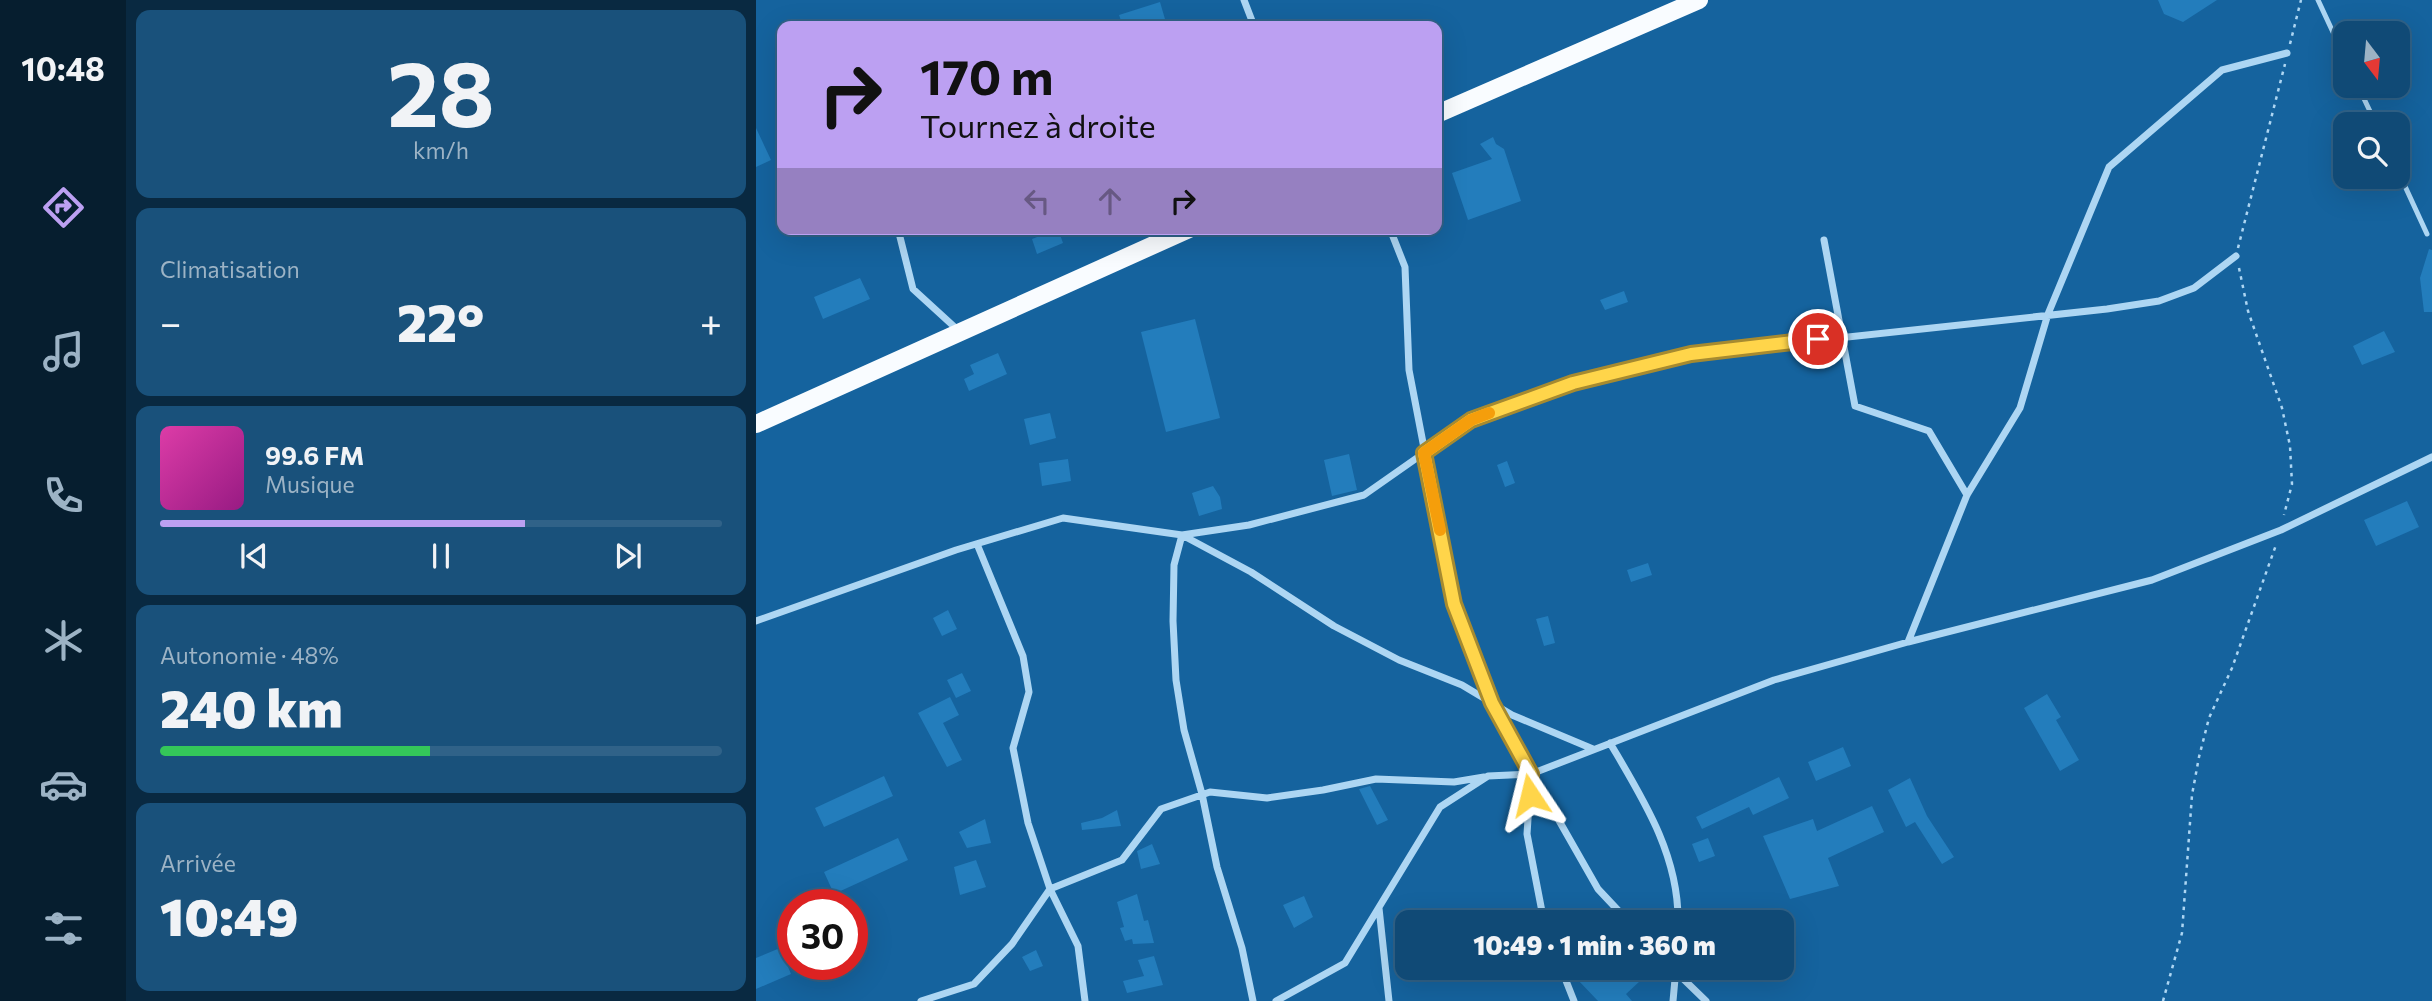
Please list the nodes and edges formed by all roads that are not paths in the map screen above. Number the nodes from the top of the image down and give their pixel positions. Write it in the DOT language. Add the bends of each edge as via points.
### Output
graph roads {
  1 [pos="1244,0"];
  2 [pos="1699,0"];
  3 [pos="2318,0"];
  4 [pos="1252,21"];
  5 [pos="2333,32"];
  6 [pos="2287,53"];
  7 [pos="1442,112"];
  8 [pos="2406,189"];
  9 [pos="2427,234"];
  10 [pos="900,235"];
  11 [pos="1176,235"];
  12 [pos="1392,235"];
  13 [pos="1824,240"];
  14 [pos="2236,256"];
  15 [pos="2048,314"];
  16 [pos="960,332"];
  17 [pos="1844,336"];
  18 [pos="756,424"];
  19 [pos="1424,453"];
  20 [pos="2432,457"];
  21 [pos="1968,495"];
  22 [pos="1182,535"];
  23 [pos="977,544"];
  24 [pos="756,621"];
  25 [pos="1908,642"];
  26 [pos="1492,703"];
  27 [pos="1610,743"];
  28 [pos="1593,750"];
  29 [pos="1531,774"];
  30 [pos="1488,776"];
  31 [pos="1202,794"];
  32 [pos="1051,889"];
  33 [pos="1379,907"];
  34 [pos="1542,910"];
  35 [pos="1618,910"];
  36 [pos="1678,910"];
  37 [pos="1566,980"];
  38 [pos="1674,980"];
  39 [pos="1686,980"];
  40 [pos="922,1001"];
  41 [pos="1084,1001"];
  42 [pos="1254,1001"];
  43 [pos="1276,1001"];
  44 [pos="1389,1001"];
  45 [pos="1574,1001"];
  46 [pos="1673,1001"];
  47 [pos="1706,1001"];
  1 -- 4 [label="street"];
  2 -- 7 [label="main road"];
  3 -- 5 [label="lane"];
  6 -- 15 [label="street" via="2222,70 2109,167"];
  8 -- 9 [label="lane"];
  10 -- 16 [label="street" via="913,289"];
  11 -- 16 [label="main road"];
  12 -- 19 [label="street" via="1405,267 1409,370"];
  13 -- 17 [label="street"];
  14 -- 15 [label="street" via="2194,288 2159,301"];
  15 -- 17 [label="street"];
  15 -- 21 [label="street" via="2020,408"];
  16 -- 18 [label="main road"];
  17 -- 19 [label="street" via="1691,354 1573,383 1471,420"];
  17 -- 21 [label="street" via="1855,406 1929,431"];
  19 -- 22 [label="street" via="1364,495 1249,525"];
  19 -- 26 [label="street" via="1454,604"];
  20 -- 25 [label="street" via="2281,530 2152,580"];
  21 -- 25 [label="street"];
  22 -- 23 [label="street" via="1063,518"];
  22 -- 26 [label="street" via="1251,572 1334,626"];
  22 -- 31 [label="street" via="1174,565 1176,680"];
  23 -- 24 [label="street"];
  23 -- 32 [label="street" via="1023,656 1029,692 1013,748 1028,823"];
  25 -- 27 [label="street" via="1774,680"];
  26 -- 28 [label="street"];
  26 -- 29 [label="street"];
  27 -- 28 [label="street"];
  27 -- 36 [label="street" via="1643,799 1671,863"];
  28 -- 29 [label="street"];
  29 -- 30 [label="street"];
  29 -- 34 [label="street" via="1527,834"];
  29 -- 35 [label="street" via="1598,889"];
  30 -- 31 [label="street" via="1454,782 1376,779 1267,798"];
  30 -- 33 [label="street" via="1440,807"];
  31 -- 32 [label="street" via="1161,809 1122,860"];
  31 -- 42 [label="street"];
  32 -- 40 [label="street" via="1012,944 974,984"];
  32 -- 41 [label="street" via="1078,946"];
  33 -- 43 [label="street" via="1345,963"];
  33 -- 44 [label="street"];
  37 -- 45 [label="street"];
  38 -- 46 [label="street"];
  39 -- 47 [label="street"];
}
